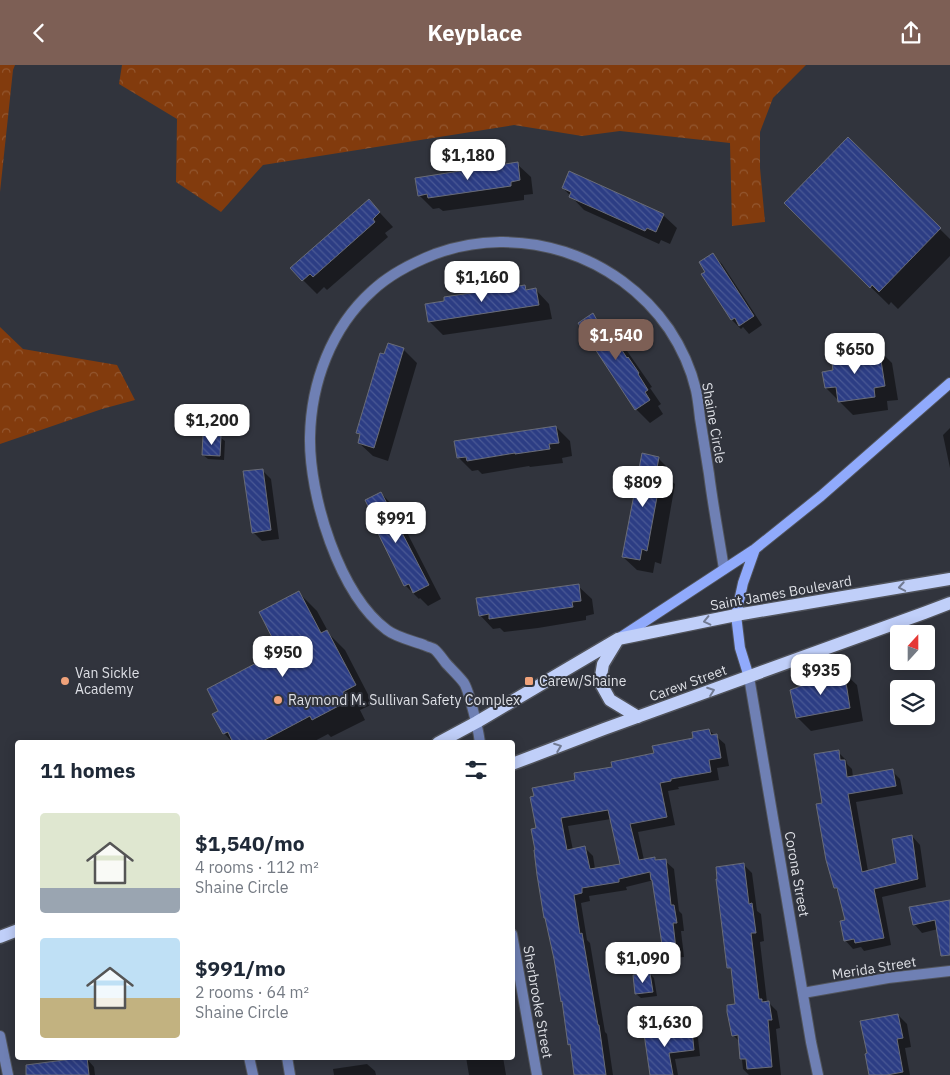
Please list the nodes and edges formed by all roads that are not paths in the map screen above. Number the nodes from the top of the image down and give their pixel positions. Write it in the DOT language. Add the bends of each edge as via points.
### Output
graph roads {
  1 [pos="950,383"];
  2 [pos="755,549"];
  3 [pos="724,569"];
  4 [pos="950,579"];
  5 [pos="950,603"];
  6 [pos="736,615"];
  7 [pos="618,639"];
  8 [pos="749,677"];
  9 [pos="638,717"];
  10 [pos="477,722"];
  11 [pos="444,740"];
  12 [pos="480,740"];
  13 [pos="515,763"];
  14 [pos="15,931"];
  15 [pos="0,937"];
  16 [pos="515,951"];
  17 [pos="950,971"];
  18 [pos="803,993"];
  19 [pos="0,1036"];
  20 [pos="250,1060"];
  21 [pos="288,1060"];
  22 [pos="8,1075"];
  23 [pos="252,1075"];
  24 [pos="290,1075"];
  25 [pos="537,1075"];
  26 [pos="818,1075"];
  1 -- 2 [label="main road"];
  2 -- 3 [label="main road"];
  2 -- 6 [label="main road, Carew Street"];
  3 -- 7 [label="main road"];
  3 -- 10 [label="street, Shaine Circle" via="696,391 682,351 669,329 636,291 590,261 564,251 507,242 459,247 422,259 396,273 373,290 344,323 323,364 316,388 310,439 315,492 341,568 364,607 389,632 434,649 466,685"];
  4 -- 6 [label="main road, Saint James Boulevard, one-way"];
  5 -- 8 [label="main road"];
  6 -- 7 [label="main road, Saint James Boulevard, one-way"];
  6 -- 8 [label="main road, Carew Street" via="740,648"];
  7 -- 9 [label="main road" via="603,663 600,682 610,700"];
  7 -- 10 [label="main road"];
  9 -- 8 [label="main road, Carew Street, one-way"];
  8 -- 18 [label="street, Corona Street"];
  13 -- 9 [label="main road, Carew Street, one-way"];
  10 -- 11 [label="main road"];
  10 -- 12 [label="street"];
  14 -- 15 [label="main road"];
  16 -- 25 [label="street, Sherbrooke Street"];
  17 -- 18 [label="street, Merida Street"];
  18 -- 26 [label="street, Corona Street"];
  19 -- 22 [label="street"];
  20 -- 23 [label="street"];
  21 -- 24 [label="street"];
}
